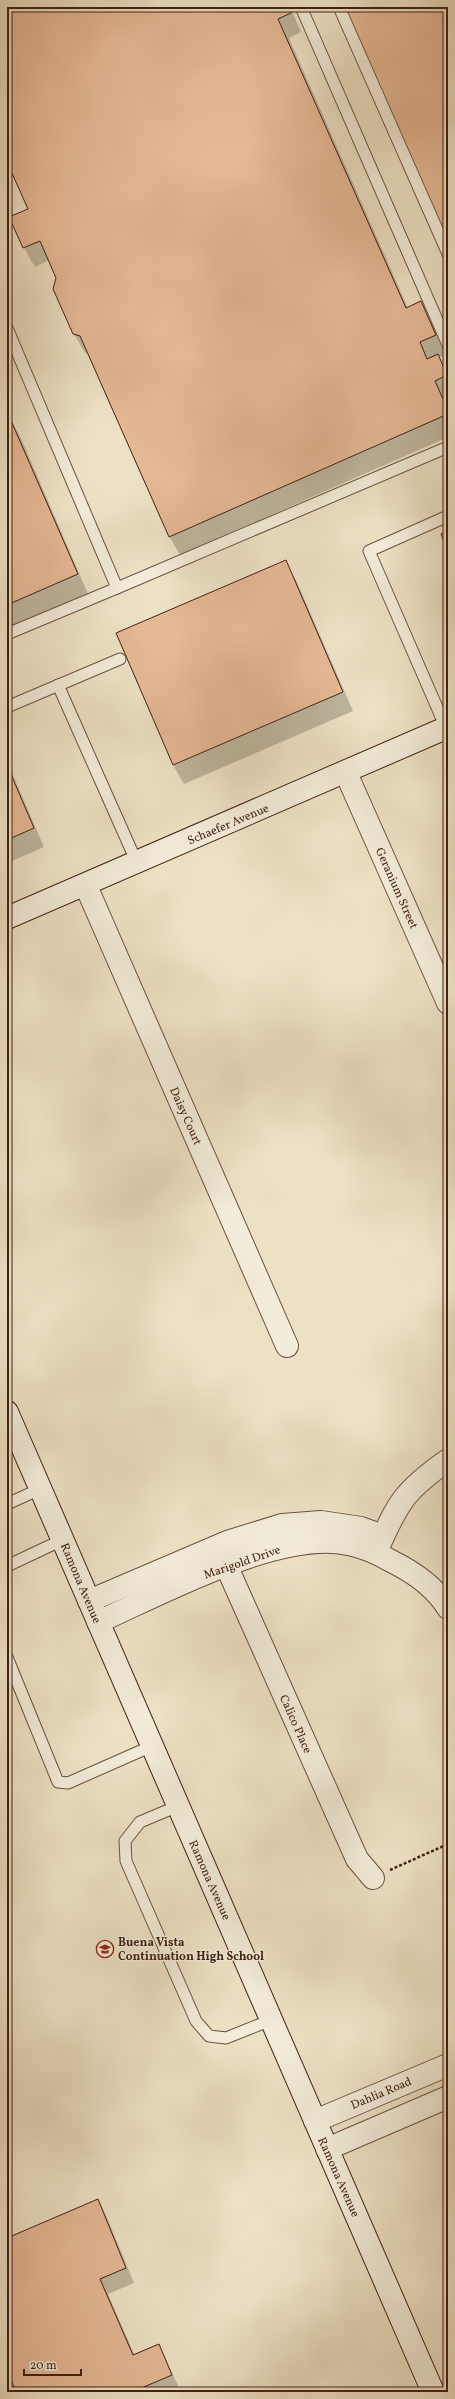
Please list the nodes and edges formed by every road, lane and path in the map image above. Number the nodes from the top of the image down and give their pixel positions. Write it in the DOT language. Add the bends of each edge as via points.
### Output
graph roads {
  1 [pos="301,7"];
  2 [pos="339,7"];
  3 [pos="448,254"];
  4 [pos="7,328"];
  5 [pos="448,345"];
  6 [pos="448,447"];
  7 [pos="448,516"];
  8 [pos="117,588"];
  9 [pos="7,634"];
  10 [pos="120,659"];
  11 [pos="58,685"];
  12 [pos="7,707"];
  13 [pos="447,727"];
  14 [pos="346,773"];
  15 [pos="137,864"];
  16 [pos="86,886"];
  17 [pos="7,918"];
  18 [pos="448,1003"];
  19 [pos="287,1346"];
  20 [pos="7,1412"];
  21 [pos="448,1460"];
  22 [pos="40,1489"];
  23 [pos="7,1504"];
  24 [pos="62,1540"];
  25 [pos="379,1544"];
  26 [pos="226,1565"];
  27 [pos="7,1566"];
  28 [pos="89,1602"];
  29 [pos="448,1608"];
  30 [pos="98,1622"];
  31 [pos="7,1657"];
  32 [pos="152,1746"];
  33 [pos="178,1806"];
  34 [pos="448,1844"];
  35 [pos="373,1878"];
  36 [pos="271,2020"];
  37 [pos="448,2067"];
  38 [pos="448,2097"];
  39 [pos="315,2121"];
  40 [pos="327,2149"];
  41 [pos="433,2392"];
  1 -- 5 [label="lane"];
  2 -- 3 [label="lane"];
  4 -- 8 [label="lane"];
  6 -- 8 [label="lane"];
  7 -- 13 [label="lane" via="369,552"];
  8 -- 9 [label="lane"];
  10 -- 11 [label="lane"];
  11 -- 12 [label="lane"];
  11 -- 15 [label="lane"];
  13 -- 14 [label="street, Schaefer Avenue"];
  14 -- 15 [label="street, Schaefer Avenue"];
  14 -- 18 [label="street, Geranium Street"];
  15 -- 16 [label="street, Schaefer Avenue"];
  16 -- 17 [label="street, Schaefer Avenue"];
  16 -- 19 [label="street, Daisy Court"];
  20 -- 22 [label="street, Ramona Avenue"];
  21 -- 25 [label="street" via="408,1490 394,1511"];
  22 -- 23 [label="lane"];
  22 -- 24 [label="street, Ramona Avenue"];
  24 -- 27 [label="lane"];
  24 -- 28 [label="street, Ramona Avenue"];
  25 -- 26 [label="street, Marigold Drive" via="312,1542 267,1551"];
  25 -- 28 [label="street, Marigold Drive" via="361,1528 322,1522 282,1525 228,1542"];
  25 -- 29 [label="street" via="441,1597"];
  26 -- 30 [label="street, Marigold Drive"];
  26 -- 35 [label="street, Calico Place" via="357,1859"];
  28 -- 30 [label="street, Ramona Avenue"];
  30 -- 32 [label="street, Ramona Avenue"];
  31 -- 32 [label="lane" via="58,1782 68,1783"];
  32 -- 33 [label="street, Ramona Avenue"];
  33 -- 36 [label="street, Ramona Avenue"];
  33 -- 36 [label="lane" via="140,1822 124,1841 126,1861 196,2021 209,2036 226,2038"];
  34 -- 35 [label="path"];
  36 -- 39 [label="street, Ramona Avenue"];
  37 -- 39 [label="street, Dahlia Road"];
  38 -- 40 [label="street"];
  39 -- 40 [label="street, Ramona Avenue"];
  40 -- 41 [label="street, Ramona Avenue"];
}
